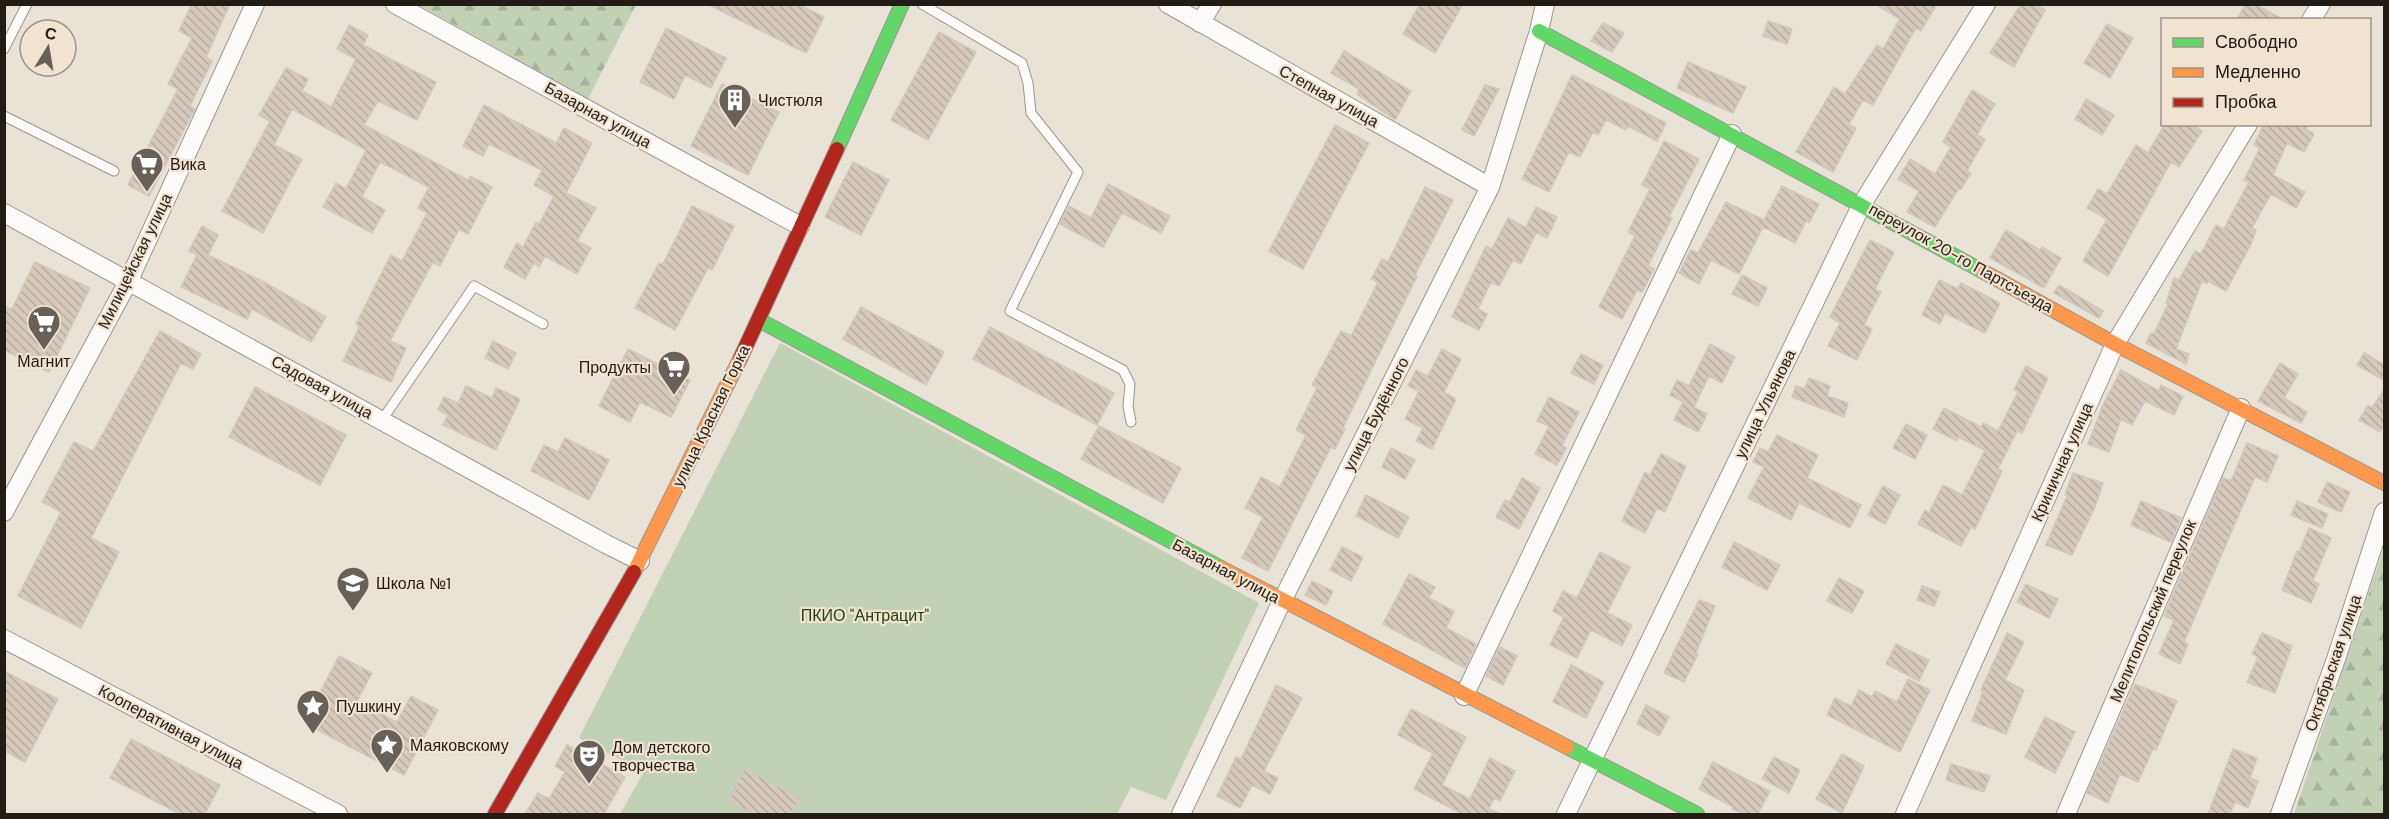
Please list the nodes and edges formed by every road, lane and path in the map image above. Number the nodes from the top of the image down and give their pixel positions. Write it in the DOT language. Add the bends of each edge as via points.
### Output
graph roads {
  1 [pos="27,4"];
  2 [pos="255,4"];
  3 [pos="395,4"];
  4 [pos="902,4"];
  5 [pos="922,4"];
  6 [pos="1168,4"];
  7 [pos="1212,4"];
  8 [pos="1545,4"];
  9 [pos="1986,4"];
  10 [pos="2320,4"];
  11 [pos="2313,18"];
  12 [pos="1200,23"];
  13 [pos="1539,32"];
  14 [pos="4,49"];
  15 [pos="4,116"];
  16 [pos="2247,126"];
  17 [pos="1732,134"];
  18 [pos="114,171"];
  19 [pos="1490,187"];
  20 [pos="1862,204"];
  21 [pos="4,213"];
  22 [pos="800,226"];
  23 [pos="129,280"];
  24 [pos="759,320"];
  25 [pos="543,324"];
  26 [pos="2115,344"];
  27 [pos="2241,408"];
  28 [pos="382,420"];
  29 [pos="1131,422"];
  30 [pos="2385,483"];
  31 [pos="4,512"];
  32 [pos="2385,512"];
  33 [pos="640,561"];
  34 [pos="1282,601"];
  35 [pos="4,639"];
  36 [pos="1464,696"];
  37 [pos="1593,760"];
  38 [pos="338,814"];
  39 [pos="495,814"];
  40 [pos="1181,814"];
  41 [pos="1566,814"];
  42 [pos="1697,814"];
  43 [pos="1905,814"];
  44 [pos="2066,814"];
  45 [pos="2280,814"];
  1 -- 14 [label="lane"];
  2 -- 23 [label="street, Милицейская улица"];
  3 -- 22 [label="street, Базарная улица"];
  4 -- 22 [label="street, улица Красная Горка"];
  5 -- 29 [label="lane" via="1022,63 1031,113 1078,172 1010,311 1123,370 1130,384"];
  6 -- 12 [label="street, Степная улица"];
  7 -- 12 [label="street"];
  8 -- 13 [label="street, улица Будённого"];
  9 -- 20 [label="street, улица Ульянова"];
  10 -- 11 [label="street"];
  12 -- 19 [label="street, Степная улица"];
  13 -- 17 [label="street, переулок 20-го Партсъезда"];
  13 -- 19 [label="street, улица Будённого"];
  15 -- 18 [label="lane"];
  16 -- 26 [label="street, Криничная улица"];
  17 -- 20 [label="street, переулок 20-го Партсъезда"];
  17 -- 36 [label="street"];
  19 -- 34 [label="street, улица Будённого"];
  20 -- 26 [label="street, переулок 20-го Партсъезда"];
  20 -- 37 [label="street, улица Ульянова"];
  21 -- 23 [label="street, Садовая улица"];
  22 -- 24 [label="street, улица Красная Горка"];
  23 -- 28 [label="street, Садовая улица"];
  23 -- 31 [label="street, Милицейская улица"];
  24 -- 33 [label="street, улица Красная Горка"];
  24 -- 34 [label="street, Базарная улица"];
  25 -- 28 [label="lane" via="474,286"];
  26 -- 27 [label="street, переулок 20-го Партсъезда"];
  26 -- 43 [label="street, Криничная улица"];
  27 -- 30 [label="street, переулок 20-го Партсъезда"];
  27 -- 44 [label="street, Мелитопольский переулок"];
  28 -- 33 [label="street, Садовая улица"];
  32 -- 45 [label="street, Октябрьская улица"];
  33 -- 39 [label="street, улица Красная Горка"];
  34 -- 36 [label="street, Базарная улица"];
  34 -- 40 [label="street, улица Будённого"];
  35 -- 38 [label="street, Кооперативная улица"];
  36 -- 37 [label="street, Базарная улица"];
  37 -- 41 [label="street, улица Ульянова"];
  37 -- 42 [label="street, Базарная улица"];
}
